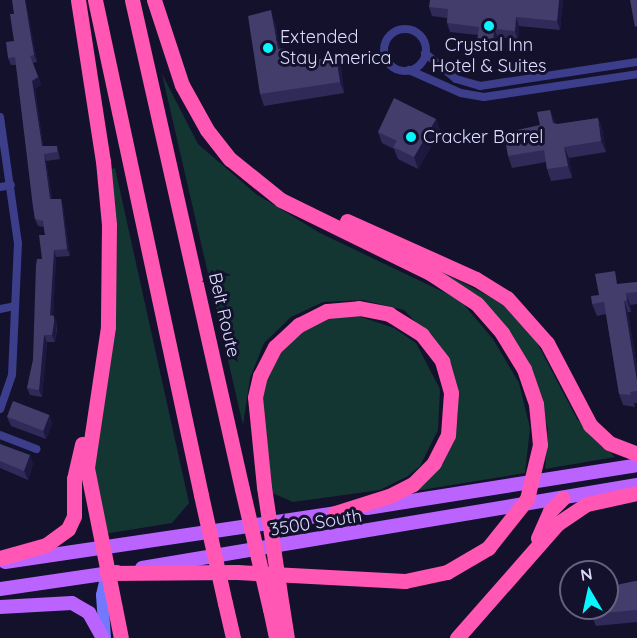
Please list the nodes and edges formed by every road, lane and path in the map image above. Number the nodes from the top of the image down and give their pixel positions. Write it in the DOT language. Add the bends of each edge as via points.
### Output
graph roads {
  1 [pos="78,0"];
  2 [pos="95,0"];
  3 [pos="132,0"];
  4 [pos="154,0"];
  5 [pos="425,53"];
  6 [pos="637,62"];
  7 [pos="409,70"];
  8 [pos="637,74"];
  9 [pos="187,96"];
  10 [pos="0,117"];
  11 [pos="11,185"];
  12 [pos="0,187"];
  13 [pos="15,306"];
  14 [pos="0,309"];
  15 [pos="0,410"];
  16 [pos="91,425"];
  17 [pos="0,435"];
  18 [pos="36,449"];
  19 [pos="637,454"];
  20 [pos="637,465"];
  21 [pos="637,485"];
  22 [pos="637,492"];
  23 [pos="563,498"];
  24 [pos="335,513"];
  25 [pos="102,547"];
  26 [pos="528,556"];
  27 [pos="0,558"];
  28 [pos="0,563"];
  29 [pos="107,573"];
  30 [pos="0,589"];
  31 [pos="0,606"];
  32 [pos="276,608"];
  33 [pos="104,638"];
  34 [pos="121,638"];
  35 [pos="233,638"];
  36 [pos="276,638"];
  37 [pos="287,638"];
  38 [pos="457,638"];
  1 -- 16 [label="highway" via="109,225 108,327"];
  2 -- 35 [label="highway, bridge"];
  3 -- 32 [label="highway, Belt Route, bridge" via="242,489"];
  4 -- 9 [label="highway" via="172,63"];
  5 -- 6 [label="street" via="456,79 480,86"];
  5 -- 7 [label="street" via="419,65"];
  5 -- 7 [label="street" via="423,41 415,32 398,31 388,37 384,48 386,60 395,69"];
  7 -- 8 [label="street" via="461,93 484,97"];
  9 -- 19 [label="highway" via="228,147 270,183 476,279 507,298 547,343 590,425 609,443"];
  9 -- 29 [label="highway, bridge" via="219,146 263,188 430,273 486,313 511,346 528,380 540,446 527,499 488,548 447,572 405,581 237,572"];
  10 -- 11 [label="street"];
  11 -- 12 [label="street"];
  11 -- 13 [label="street" via="18,232"];
  13 -- 14 [label="street"];
  13 -- 15 [label="street" via="11,382"];
  16 -- 25 [label="highway" via="88,481"];
  16 -- 27 [label="highway" via="78,458 74,516 68,529 46,545"];
  17 -- 18 [label="street"];
  20 -- 24 [label="main road, 3500 South"];
  21 -- 23 [label="main road, 3500 South"];
  22 -- 26 [label="highway" via="582,507 557,524"];
  23 -- 26 [label="highway" via="549,511"];
  23 -- 29 [label="main road, 3500 South"];
  24 -- 25 [label="main road, 3500 South"];
  24 -- 32 [label="highway, bridge" via="413,484 434,463 448,435 451,393 442,361 422,335 389,314 358,308 327,311 299,325 275,347 264,365 255,397"];
  25 -- 28 [label="main road, 3500 South"];
  25 -- 29 [label="highway"];
  26 -- 38 [label="highway"];
  29 -- 30 [label="main road, 3500 South"];
  29 -- 33 [label="street" via="102,596"];
  29 -- 34 [label="highway"];
  31 -- 33 [label="main road" via="72,603 89,613"];
  32 -- 36 [label="highway, Belt Route"];
  32 -- 37 [label="highway"];
}
